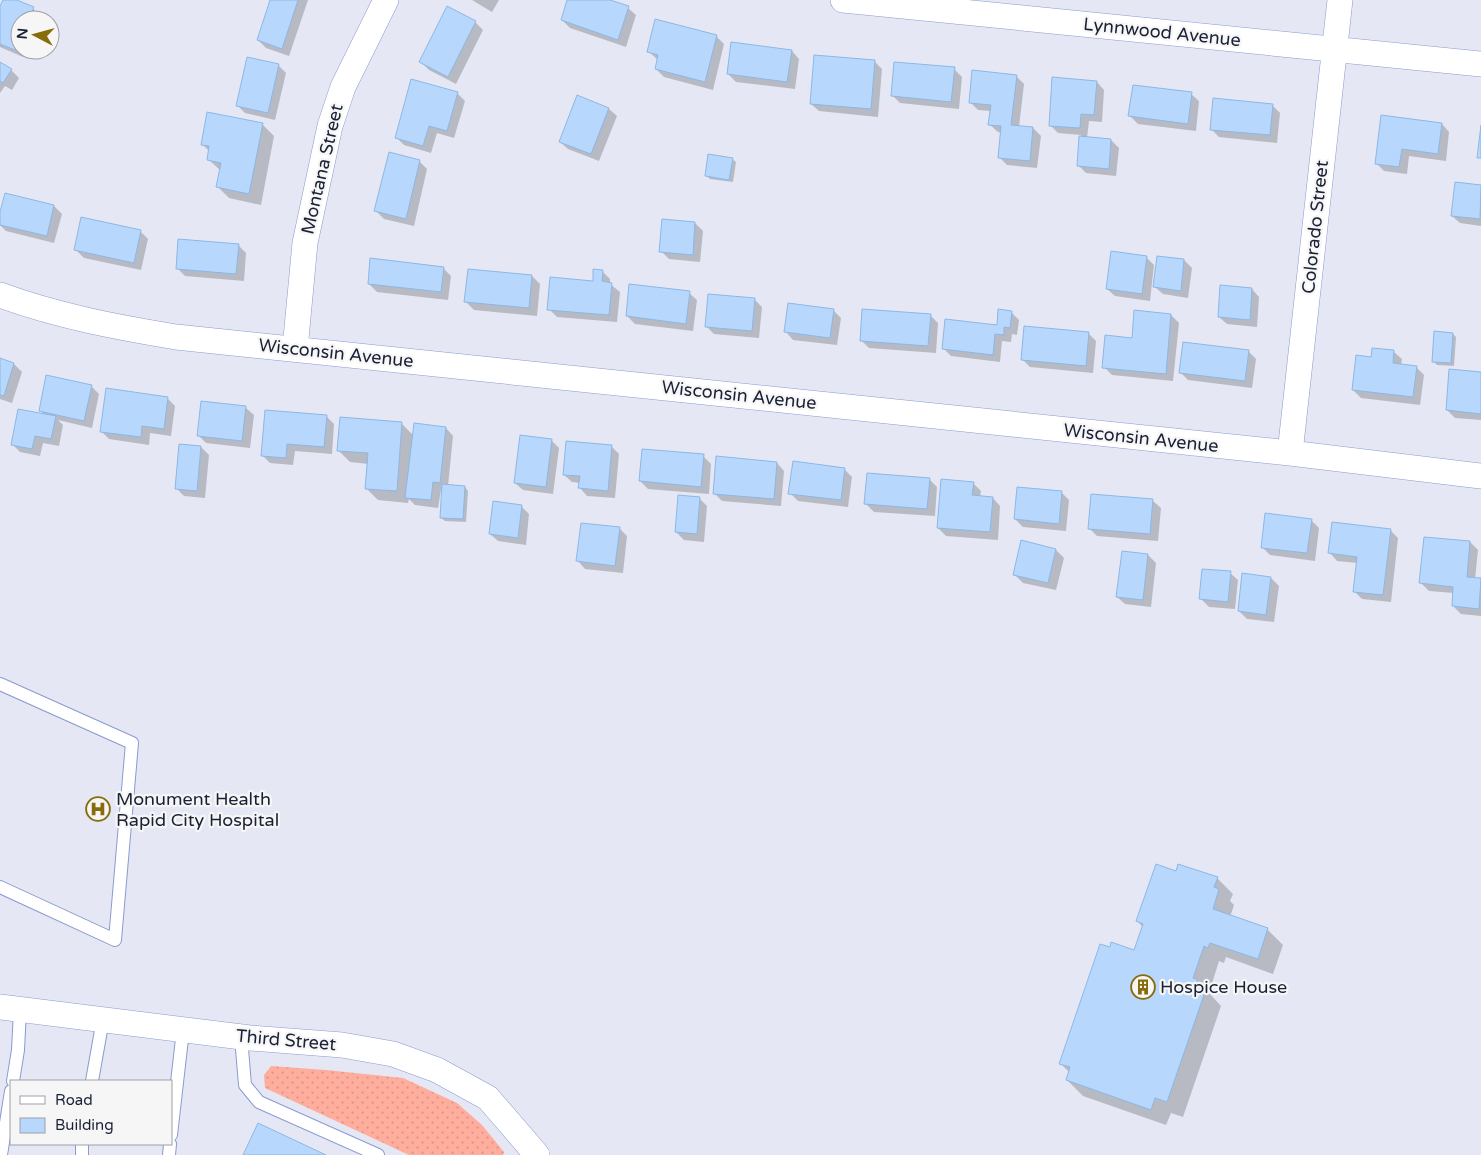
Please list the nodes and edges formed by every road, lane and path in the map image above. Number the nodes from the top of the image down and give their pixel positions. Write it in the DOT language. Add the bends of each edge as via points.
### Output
graph roads {
  1 [pos="386,0"];
  2 [pos="844,0"];
  3 [pos="1340,0"];
  4 [pos="1335,49"];
  5 [pos="1481,64"];
  6 [pos="0,295"];
  7 [pos="295,349"];
  8 [pos="1290,453"];
  9 [pos="1481,476"];
  10 [pos="0,684"];
  11 [pos="0,887"];
  12 [pos="10,1008"];
  13 [pos="103,1020"];
  14 [pos="184,1030"];
  15 [pos="241,1037"];
  16 [pos="13,1080"];
  17 [pos="92,1080"];
  18 [pos="10,1098"];
  19 [pos="172,1127"];
  20 [pos="5,1133"];
  21 [pos="1,1155"];
  22 [pos="378,1155"];
  23 [pos="537,1155"];
  1 -- 7 [label="street, Montana Street" via="343,86 330,126 305,243"];
  2 -- 4 [label="street, Lynnwood Avenue"];
  3 -- 4 [label="street, Colorado Street"];
  4 -- 5 [label="street, Lynnwood Avenue"];
  4 -- 8 [label="street, Colorado Street"];
  6 -- 7 [label="street, Wisconsin Avenue" via="35,308 110,326 176,337"];
  7 -- 8 [label="street, Wisconsin Avenue"];
  8 -- 9 [label="street, Wisconsin Avenue"];
  10 -- 11 [label="lane" via="132,743 115,940"];
  12 -- 13 [label="street, Third Street"];
  12 -- 16 [label="lane" via="18,1050"];
  13 -- 14 [label="street, Third Street"];
  13 -- 17 [label="lane"];
  14 -- 15 [label="street, Third Street"];
  14 -- 19 [label="lane"];
  15 -- 22 [label="lane" via="244,1085 260,1102"];
  15 -- 23 [label="street, Third Street" via="342,1045 392,1054 436,1070 488,1098"];
  18 -- 20 [label="lane"];
  20 -- 21 [label="lane"];
}
